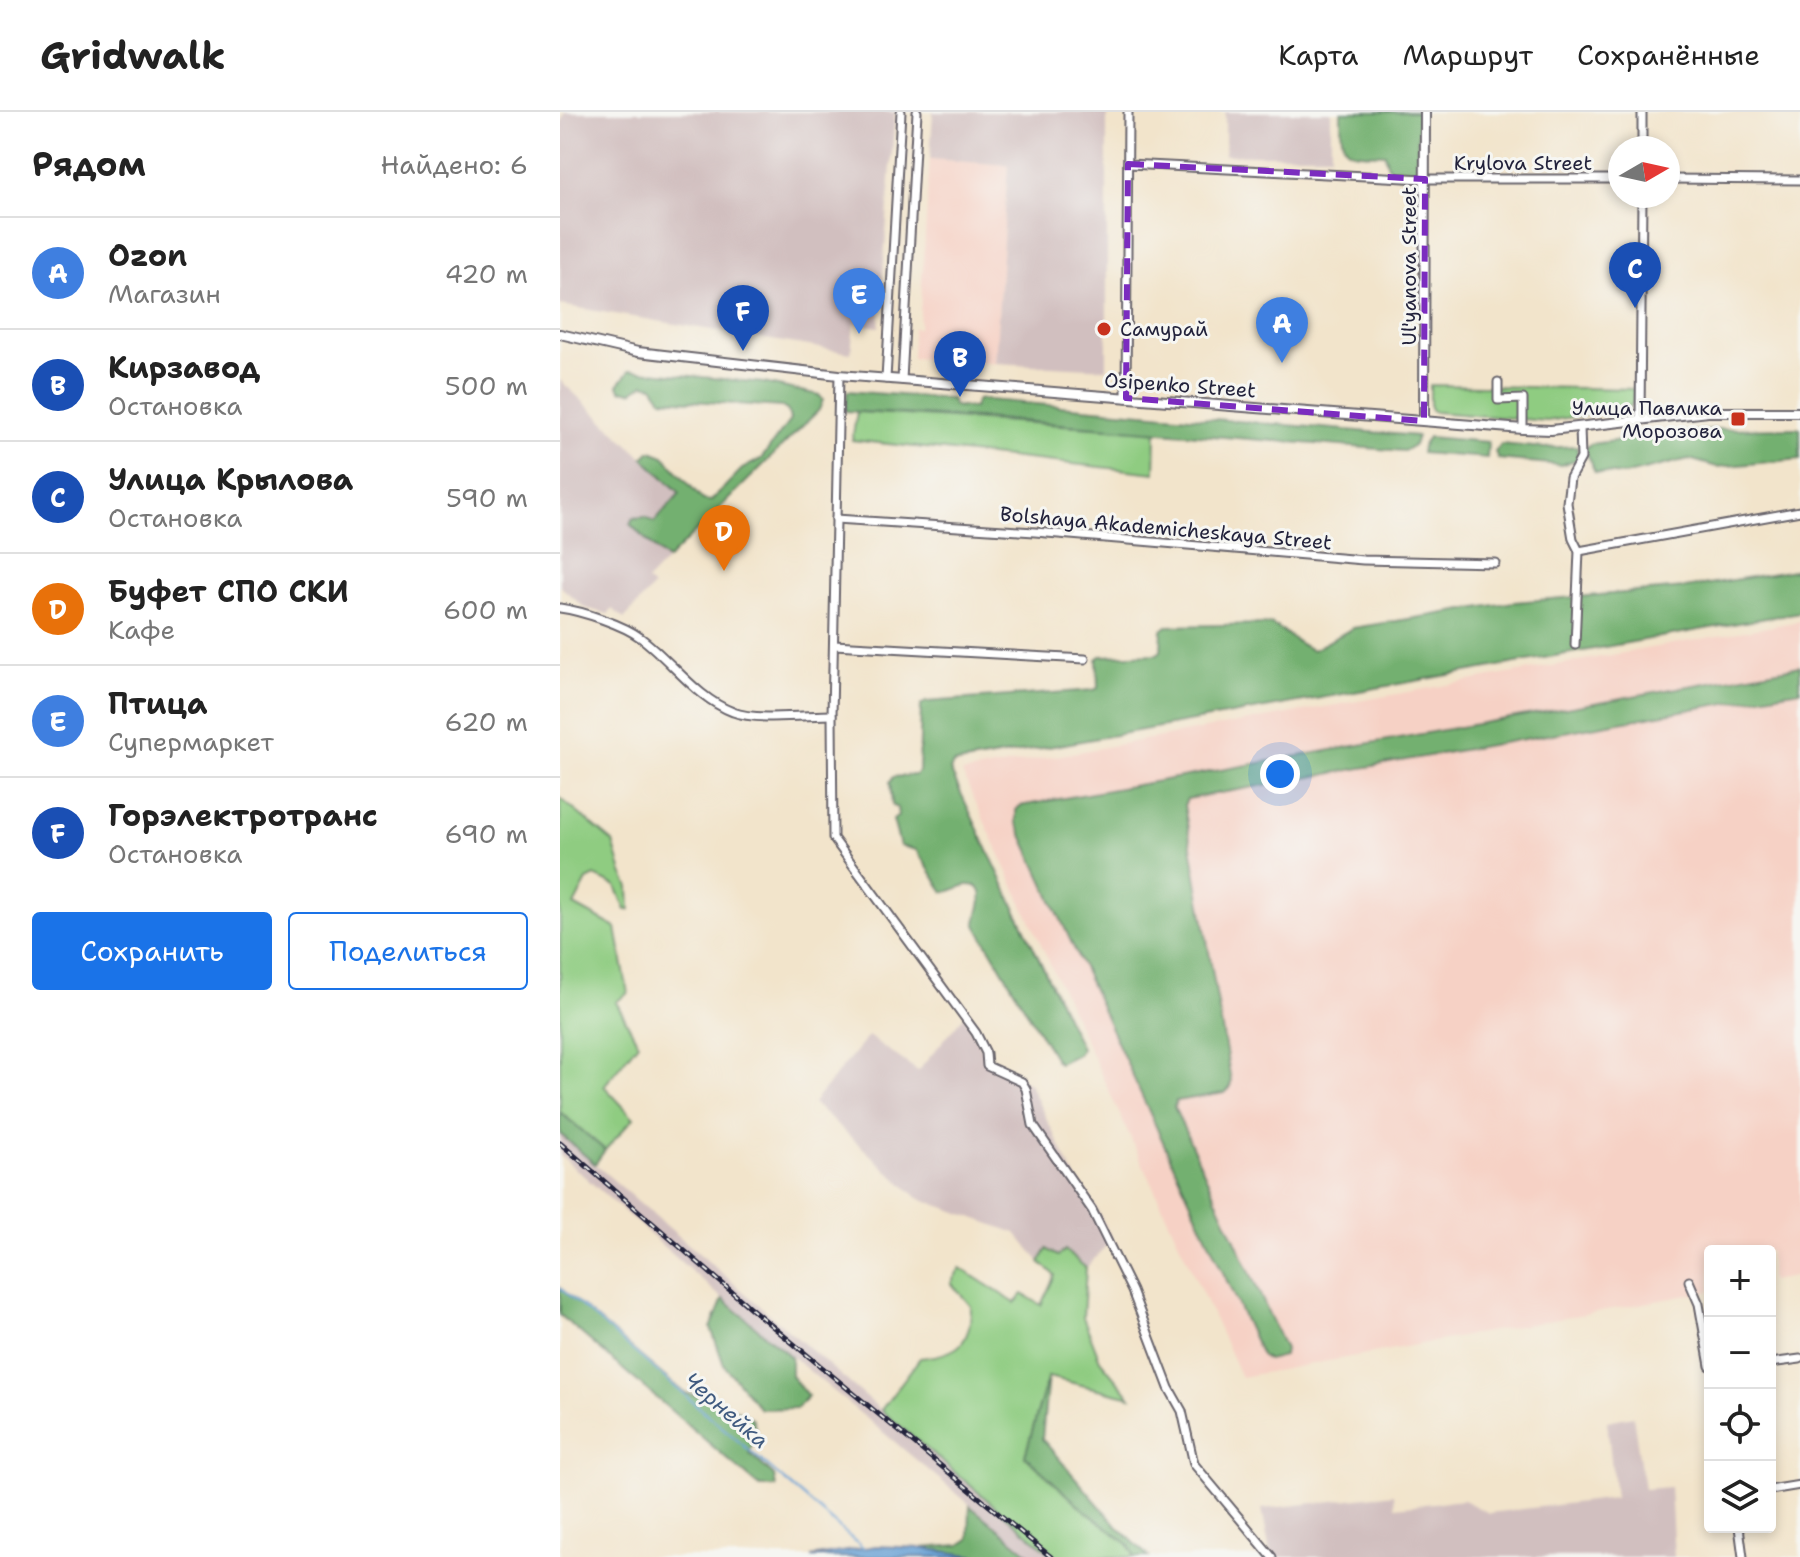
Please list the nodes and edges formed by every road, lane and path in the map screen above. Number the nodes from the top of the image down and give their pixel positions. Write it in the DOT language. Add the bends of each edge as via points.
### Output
graph roads {
  1 [pos="901,112"];
  2 [pos="917,112"];
  3 [pos="1128,112"];
  4 [pos="1425,112"];
  5 [pos="1642,112"];
  6 [pos="1642,136"];
  7 [pos="1128,164"];
  8 [pos="1425,179"];
  9 [pos="1608,179"];
  10 [pos="1680,179"];
  11 [pos="1800,180"];
  12 [pos="1642,208"];
  13 [pos="560,334"];
  14 [pos="839,375"];
  15 [pos="886,379"];
  16 [pos="902,380"];
  17 [pos="1498,382"];
  18 [pos="1126,398"];
  19 [pos="1800,412"];
  20 [pos="1640,420"];
  21 [pos="1424,421"];
  22 [pos="1580,427"];
  23 [pos="1523,429"];
  24 [pos="1800,511"];
  25 [pos="836,519"];
  26 [pos="1579,551"];
  27 [pos="1495,563"];
  28 [pos="560,608"];
  29 [pos="834,645"];
  30 [pos="1575,645"];
  31 [pos="1085,659"];
  32 [pos="832,715"];
  33 [pos="1689,1281"];
  34 [pos="1704,1332"];
  35 [pos="1800,1359"];
  36 [pos="1776,1362"];
  37 [pos="1800,1485"];
  38 [pos="1776,1489"];
  39 [pos="1740,1533"];
  40 [pos="1272,1557"];
  41 [pos="1743,1557"];
  1 -- 15 [label="street"];
  2 -- 16 [label="street"];
  3 -- 7 [label="street"];
  4 -- 8 [label="main road, Ul'yanova Street"];
  5 -- 6 [label="street"];
  7 -- 8 [label="street, Krylova Street"];
  7 -- 18 [label="street"];
  8 -- 9 [label="street, Krylova Street"];
  8 -- 21 [label="main road, Ul'yanova Street"];
  10 -- 11 [label="street"];
  12 -- 20 [label="street"];
  13 -- 14 [label="main road, Osipenko Street" via="638,352"];
  14 -- 15 [label="main road, Osipenko Street"];
  14 -- 25 [label="street"];
  15 -- 16 [label="main road, Osipenko Street"];
  16 -- 18 [label="main road, Osipenko Street"];
  17 -- 23 [label="street" via="1498,400 1523,399"];
  18 -- 21 [label="main road, Osipenko Street"];
  19 -- 20 [label="main road, Osipenko Street" via="1718,412"];
  20 -- 22 [label="main road, Osipenko Street"];
  21 -- 23 [label="main road, Osipenko Street"];
  22 -- 23 [label="main road, Osipenko Street"];
  22 -- 26 [label="street" via="1581,458 1570,478 1567,503"];
  24 -- 26 [label="street"];
  25 -- 27 [label="street, Bolshaya Akademicheskaya Street" via="1363,560"];
  25 -- 29 [label="street"];
  26 -- 30 [label="street"];
  28 -- 32 [label="street" via="581,611 639,636 705,696 734,713"];
  29 -- 31 [label="street"];
  29 -- 32 [label="street"];
  32 -- 40 [label="street" via="833,838 976,1033 987,1066 1022,1082 1033,1125 1092,1210 1132,1291 1182,1411 1194,1464"];
  33 -- 34 [label="street"];
  35 -- 36 [label="street"];
  37 -- 38 [label="street"];
  39 -- 41 [label="street"];
}
